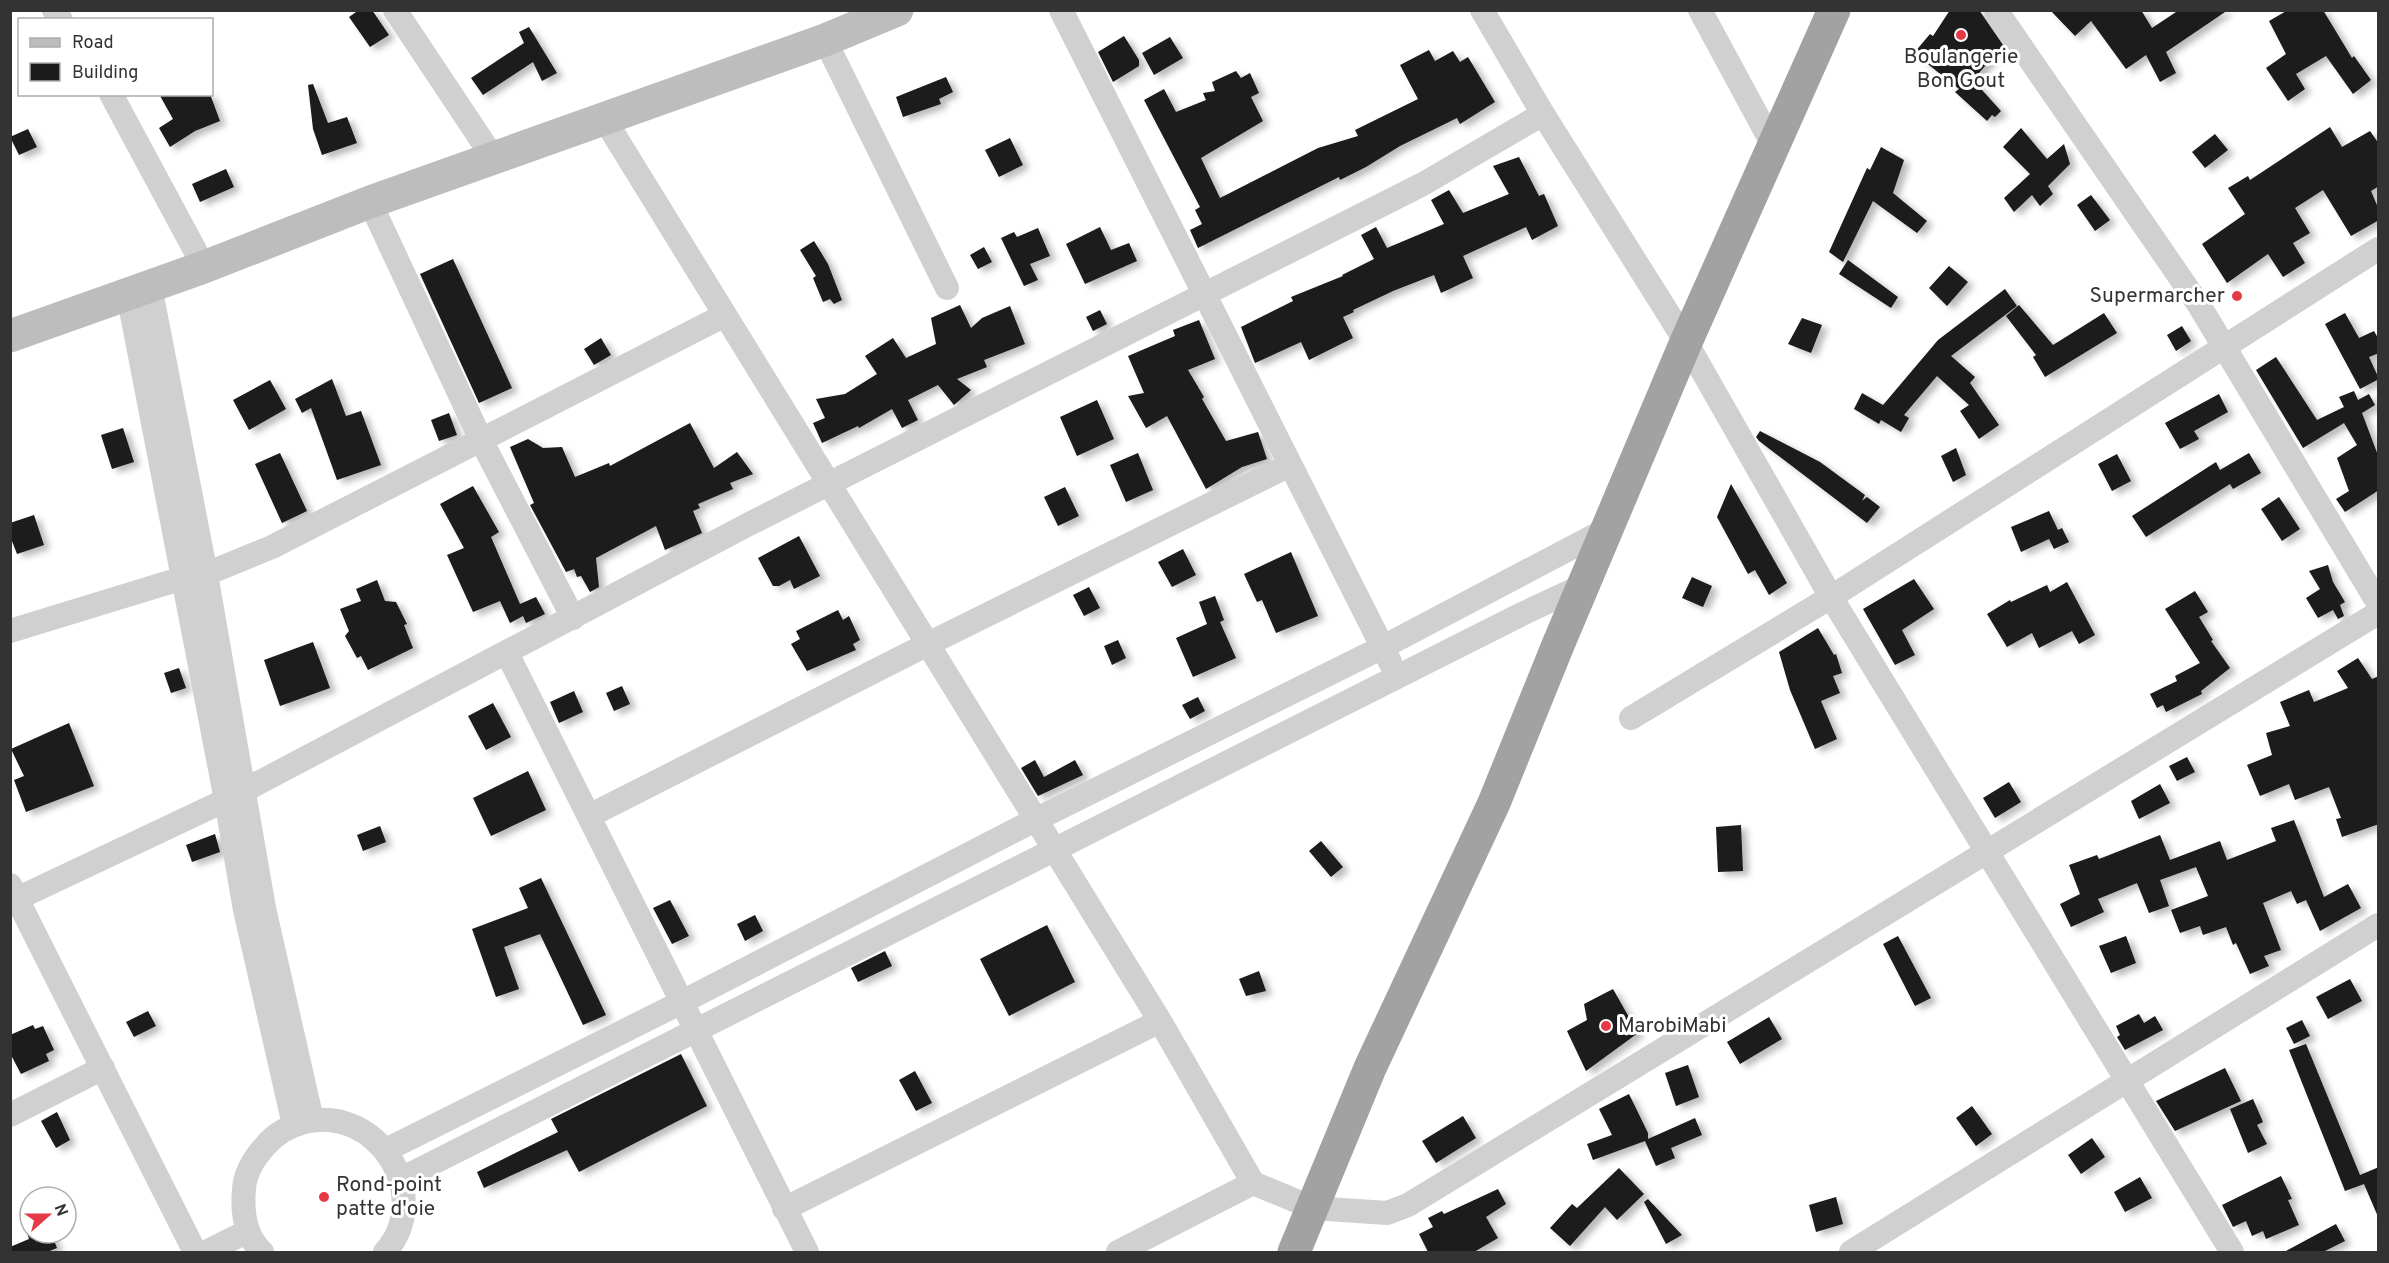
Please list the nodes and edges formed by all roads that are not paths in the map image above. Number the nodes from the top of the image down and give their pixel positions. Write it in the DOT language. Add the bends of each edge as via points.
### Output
graph roads {
  1 [pos="395,10"];
  2 [pos="897,10"];
  3 [pos="1061,10"];
  4 [pos="1482,10"];
  5 [pos="1700,10"];
  6 [pos="1834,10"];
  7 [pos="1996,10"];
  8 [pos="825,40"];
  9 [pos="112,96"];
  10 [pos="1543,114"];
  11 [pos="605,120"];
  12 [pos="1773,145"];
  13 [pos="494,159"];
  14 [pos="370,202"];
  15 [pos="2379,249"];
  16 [pos="204,267"];
  17 [pos="947,288"];
  18 [pos="139,290"];
  19 [pos="1203,294"];
  20 [pos="725,315"];
  21 [pos="10,336"];
  22 [pos="1686,342"];
  23 [pos="2223,345"];
  24 [pos="481,440"];
  25 [pos="1290,465"];
  26 [pos="829,483"];
  27 [pos="1607,529"];
  28 [pos="206,574"];
  29 [pos="183,578"];
  30 [pos="1584,585"];
  31 [pos="1831,597"];
  32 [pos="2379,603"];
  33 [pos="2379,613"];
  34 [pos="573,618"];
  35 [pos="10,631"];
  36 [pos="928,644"];
  37 [pos="1383,647"];
  38 [pos="507,653"];
  39 [pos="1397,677"];
  40 [pos="1631,718"];
  41 [pos="234,795"];
  42 [pos="589,816"];
  43 [pos="1035,820"];
  44 [pos="1054,850"];
  45 [pos="1987,852"];
  46 [pos="13,896"];
  47 [pos="2379,925"];
  48 [pos="682,1002"];
  49 [pos="1160,1020"];
  50 [pos="695,1030"];
  51 [pos="103,1068"];
  52 [pos="2127,1080"];
  53 [pos="10,1114"];
  54 [pos="303,1123"];
  55 [pos="386,1150"];
  56 [pos="401,1179"];
  57 [pos="1254,1183"];
  58 [pos="1313,1208"];
  59 [pos="784,1209"];
  60 [pos="255,1246"];
  61 [pos="390,1251"];
  62 [pos="195,1252"];
  63 [pos="206,1252"];
  64 [pos="807,1252"];
  65 [pos="1118,1252"];
  66 [pos="1294,1252"];
  67 [pos="1851,1252"];
  68 [pos="2232,1252"];
  1 -- 13 [label="street"];
  2 -- 8 [label="main road"];
  3 -- 19 [label="street"];
  4 -- 10 [label="street"];
  5 -- 12 [label="street"];
  6 -- 12 [label="highway"];
  7 -- 23 [label="street"];
  8 -- 11 [label="main road"];
  8 -- 17 [label="street"];
  9 -- 16 [label="street"];
  10 -- 19 [label="street" via="1423,184"];
  10 -- 22 [label="street"];
  11 -- 13 [label="main road"];
  11 -- 20 [label="street"];
  12 -- 22 [label="highway"];
  13 -- 14 [label="main road"];
  14 -- 16 [label="main road"];
  14 -- 24 [label="street"];
  15 -- 23 [label="street"];
  16 -- 18 [label="main road"];
  18 -- 21 [label="main road"];
  18 -- 28 [label="street"];
  18 -- 29 [label="street"];
  19 -- 25 [label="street"];
  19 -- 26 [label="street"];
  20 -- 24 [label="street"];
  20 -- 26 [label="street"];
  22 -- 27 [label="highway"];
  22 -- 31 [label="street"];
  23 -- 31 [label="street"];
  23 -- 32 [label="street"];
  24 -- 28 [label="street" via="272,547"];
  24 -- 34 [label="street"];
  25 -- 36 [label="street"];
  25 -- 37 [label="street"];
  26 -- 34 [label="street"];
  26 -- 36 [label="street"];
  27 -- 30 [label="highway"];
  27 -- 37 [label="street"];
  28 -- 29 [label="street"];
  28 -- 41 [label="street"];
  29 -- 35 [label="street"];
  29 -- 41 [label="street"];
  30 -- 39 [label="street"];
  30 -- 58 [label="highway" via="1494,803 1370,1068"];
  31 -- 40 [label="street"];
  31 -- 45 [label="street"];
  33 -- 45 [label="street"];
  34 -- 38 [label="street"];
  36 -- 42 [label="street"];
  36 -- 43 [label="street"];
  37 -- 39 [label="street"];
  37 -- 43 [label="street"];
  38 -- 41 [label="street"];
  38 -- 42 [label="street"];
  39 -- 44 [label="street"];
  41 -- 46 [label="street"];
  41 -- 54 [label="street" via="264,908"];
  42 -- 48 [label="street"];
  43 -- 44 [label="street"];
  43 -- 48 [label="street"];
  44 -- 49 [label="street"];
  44 -- 50 [label="street"];
  45 -- 52 [label="street"];
  45 -- 58 [label="street" via="1408,1205 1387,1213"];
  46 -- 51 [label="street"];
  47 -- 52 [label="street"];
  48 -- 50 [label="street"];
  48 -- 55 [label="street"];
  49 -- 57 [label="street"];
  49 -- 59 [label="street"];
  50 -- 56 [label="street"];
  50 -- 59 [label="street"];
  51 -- 53 [label="street"];
  51 -- 62 [label="street"];
  52 -- 67 [label="street"];
  52 -- 68 [label="street"];
  54 -- 55 [label="street" via="333,1120 353,1125"];
  54 -- 60 [label="street" via="272,1138 255,1157 244,1181 242,1206"];
  55 -- 56 [label="street"];
  56 -- 61 [label="street" via="403,1214"];
  57 -- 58 [label="street"];
  57 -- 65 [label="street"];
  58 -- 66 [label="highway"];
  59 -- 64 [label="street"];
  60 -- 63 [label="street"];
}
